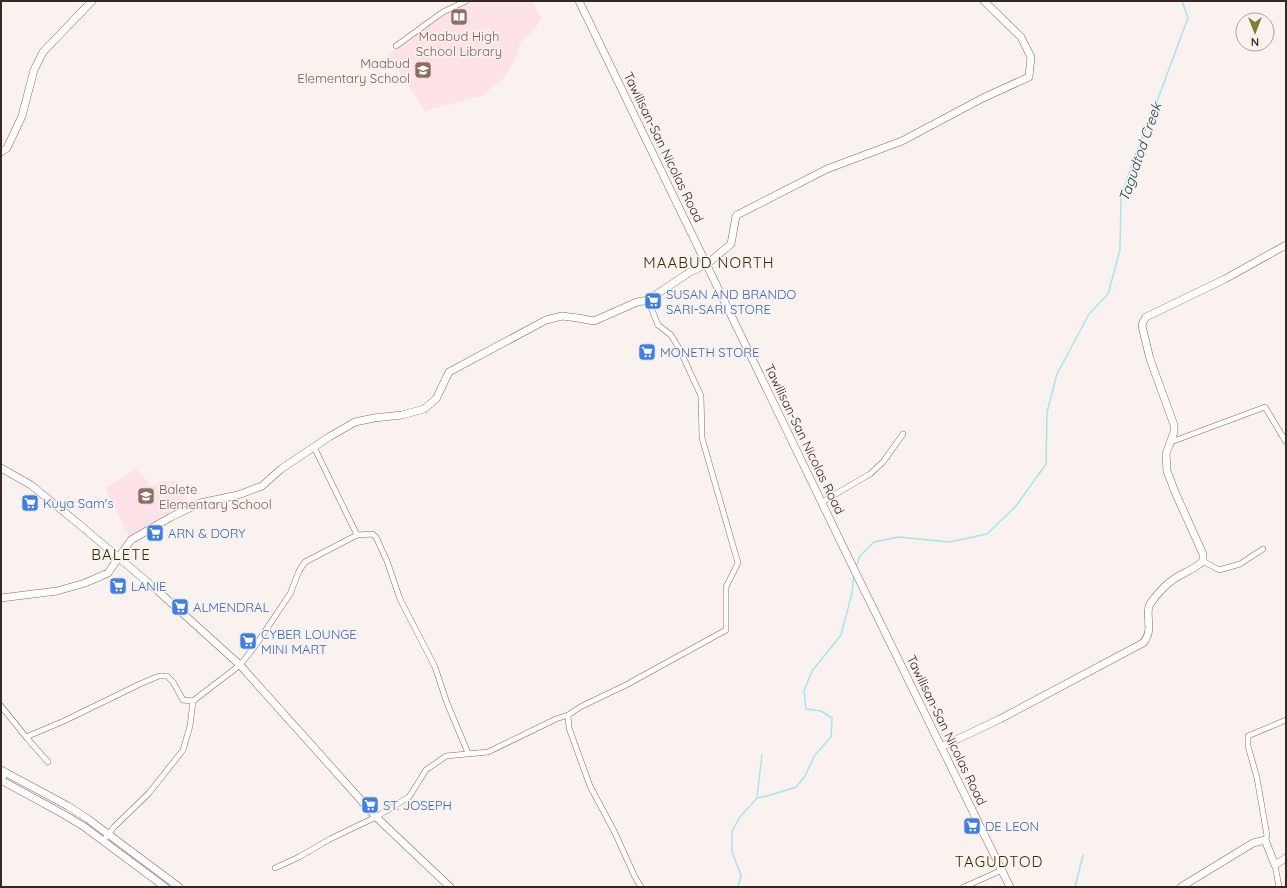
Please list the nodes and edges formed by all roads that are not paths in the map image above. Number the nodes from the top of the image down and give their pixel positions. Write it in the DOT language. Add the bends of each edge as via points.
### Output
graph roads {
  1 [pos="92,1"];
  2 [pos="466,1"];
  3 [pos="579,1"];
  4 [pos="984,1"];
  5 [pos="396,46"];
  6 [pos="1,152"];
  7 [pos="1286,245"];
  8 [pos="707,264"];
  9 [pos="648,300"];
  10 [pos="903,434"];
  11 [pos="1171,442"];
  12 [pos="1286,442"];
  13 [pos="314,447"];
  14 [pos="1,468"];
  15 [pos="822,502"];
  16 [pos="357,535"];
  17 [pos="1263,549"];
  18 [pos="119,557"];
  19 [pos="1203,561"];
  20 [pos="1,598"];
  21 [pos="240,665"];
  22 [pos="193,701"];
  23 [pos="1,706"];
  24 [pos="568,715"];
  25 [pos="1286,720"];
  26 [pos="26,737"];
  27 [pos="941,747"];
  28 [pos="468,753"];
  29 [pos="48,762"];
  30 [pos="3,771"];
  31 [pos="1,780"];
  32 [pos="376,817"];
  33 [pos="108,834"];
  34 [pos="1266,840"];
  35 [pos="103,841"];
  36 [pos="1286,858"];
  37 [pos="1275,865"];
  38 [pos="275,868"];
  39 [pos="1002,870"];
  40 [pos="165,887"];
  41 [pos="179,887"];
  42 [pos="450,887"];
  43 [pos="641,887"];
  44 [pos="964,887"];
  45 [pos="1010,887"];
  46 [pos="1181,887"];
  47 [pos="1279,887"];
  1 -- 6 [label="street" via="42,52 34,70 22,116 7,148"];
  2 -- 5 [label="street" via="443,12"];
  3 -- 8 [label="street, Tawilisan-San Nicolas Road"];
  4 -- 8 [label="street" via="1021,37 1031,57 1028,77 902,141 827,169 736,216 731,244"];
  7 -- 11 [label="street" via="1225,279 1146,317 1143,322 1150,359 1174,425"];
  8 -- 9 [label="street" via="690,272"];
  8 -- 15 [label="street, Tawilisan-San Nicolas Road"];
  9 -- 13 [label="street" via="636,302 594,321 562,316 546,320 449,372 436,399 424,409 355,422"];
  9 -- 24 [label="street" via="658,325 671,335 680,350 701,396 702,438 738,563 726,587 726,630"];
  10 -- 15 [label="street" via="883,462 870,474"];
  11 -- 12 [label="street" via="1265,407"];
  11 -- 19 [label="street" via="1166,454 1167,471 1203,554"];
  13 -- 16 [label="street"];
  13 -- 18 [label="street" via="281,469 262,486 238,495 200,503 171,517 131,540"];
  14 -- 18 [label="street" via="31,486"];
  15 -- 27 [label="street, Tawilisan-San Nicolas Road"];
  16 -- 21 [label="street" via="305,562 290,594"];
  16 -- 28 [label="street" via="372,534 376,537 400,599 435,666"];
  17 -- 19 [label="street" via="1240,564 1219,570"];
  18 -- 20 [label="street" via="108,573 85,583 57,591"];
  18 -- 21 [label="street"];
  19 -- 27 [label="street" via="1175,578 1149,606 1149,632 1143,643 1000,719"];
  21 -- 22 [label="street"];
  21 -- 32 [label="street"];
  22 -- 26 [label="street" via="183,700 173,682 167,676 159,676"];
  22 -- 33 [label="street" via="190,726 182,750 149,794"];
  23 -- 26 [label="street"];
  24 -- 28 [label="street" via="488,752"];
  24 -- 43 [label="street" via="569,728 590,786"];
  25 -- 34 [label="street" via="1248,736"];
  26 -- 29 [label="street"];
  27 -- 39 [label="street, Tawilisan-San Nicolas Road"];
  28 -- 32 [label="street" via="446,756 426,770 409,797"];
  30 -- 31 [label="street"];
  30 -- 33 [label="street" via="68,806"];
  31 -- 35 [label="street" via="63,814"];
  32 -- 38 [label="street"];
  32 -- 42 [label="street"];
  33 -- 35 [label="street"];
  33 -- 41 [label="street"];
  34 -- 37 [label="street"];
  34 -- 46 [label="street" via="1253,843"];
  35 -- 40 [label="street"];
  36 -- 37 [label="street"];
  37 -- 47 [label="street"];
  39 -- 44 [label="street"];
  39 -- 45 [label="street, Tawilisan-San Nicolas Road"];
}
